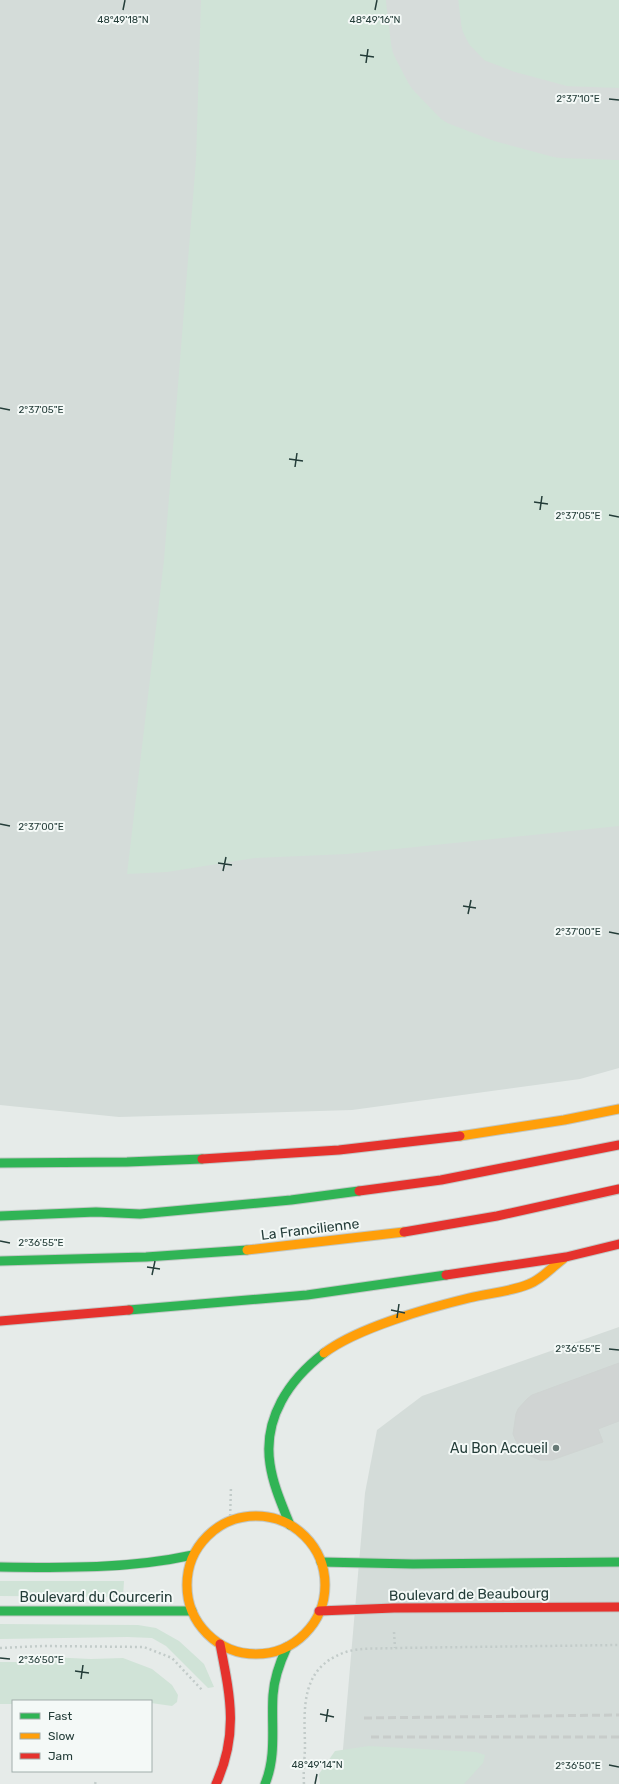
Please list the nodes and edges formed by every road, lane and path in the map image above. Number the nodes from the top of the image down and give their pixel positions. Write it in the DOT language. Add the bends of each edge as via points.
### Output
graph roads {
  1 [pos="619,1108"];
  2 [pos="619,1145"];
  3 [pos="0,1162"];
  4 [pos="619,1189"];
  5 [pos="0,1216"];
  6 [pos="619,1244"];
  7 [pos="566,1257"];
  8 [pos="0,1261"];
  9 [pos="0,1321"];
  10 [pos="231,1486"];
  11 [pos="230,1521"];
  12 [pos="290,1525"];
  13 [pos="193,1555"];
  14 [pos="321,1562"];
  15 [pos="619,1562"];
  16 [pos="0,1567"];
  17 [pos="619,1606"];
  18 [pos="0,1611"];
  19 [pos="192,1611"];
  20 [pos="319,1611"];
  21 [pos="220,1644"];
  22 [pos="619,1645"];
  23 [pos="287,1647"];
  24 [pos="0,1648"];
  25 [pos="230,1694"];
  26 [pos="216,1784"];
  27 [pos="265,1784"];
  28 [pos="304,1784"];
  1 -- 3 [label="main road" via="503,1130 314,1153 168,1161"];
  2 -- 5 [label="main road" via="441,1180 291,1200 140,1214 96,1212"];
  4 -- 8 [label="main road, La Francilienne" via="447,1225 291,1246 94,1260"];
  6 -- 7 [label="main road"];
  7 -- 9 [label="main road" via="307,1295"];
  7 -- 12 [label="main road" via="530,1284 460,1300 381,1325 338,1344 313,1360 282,1396 270,1435 269,1456 276,1488"];
  10 -- 11 [label="path"];
  11 -- 12 [label="main road" via="250,1516 271,1518"];
  11 -- 13 [label="main road" via="203,1540"];
  12 -- 14 [label="main road" via="314,1548"];
  13 -- 16 [label="main road" via="165,1562 108,1567"];
  13 -- 19 [label="main road" via="187,1574 187,1593"];
  14 -- 15 [label="main road"];
  14 -- 20 [label="main road" via="324,1595"];
  17 -- 20 [label="main road, Boulevard de Beaubourg"];
  18 -- 19 [label="main road, Boulevard du Courcerin"];
  19 -- 21 [label="main road" via="204,1630"];
  20 -- 23 [label="main road" via="311,1626"];
  21 -- 23 [label="main road" via="242,1653 264,1654"];
  21 -- 25 [label="main road"];
  22 -- 28 [label="path" via="394,1648 343,1653 320,1668 310,1681 305,1697"];
  23 -- 27 [label="main road" via="278,1667 273,1694 272,1750 269,1776"];
  24 -- 25 [label="path" via="144,1647 172,1658 205,1694"];
  25 -- 26 [label="main road" via="231,1737 221,1775"];
}
